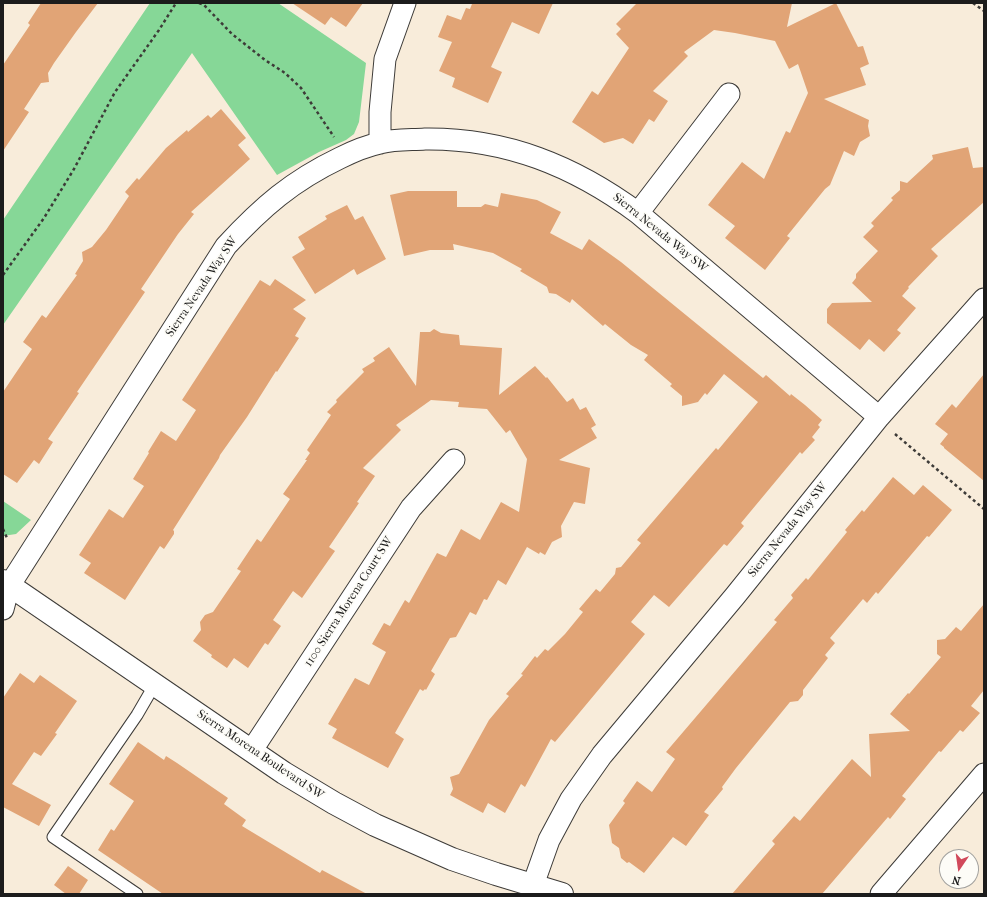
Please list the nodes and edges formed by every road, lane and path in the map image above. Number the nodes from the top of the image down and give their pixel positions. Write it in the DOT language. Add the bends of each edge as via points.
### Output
graph roads {
  1 [pos="176,3"];
  2 [pos="199,3"];
  3 [pos="405,3"];
  4 [pos="973,3"];
  5 [pos="205,4"];
  6 [pos="984,11"];
  7 [pos="729,94"];
  8 [pos="337,140"];
  9 [pos="380,143"];
  10 [pos="638,212"];
  11 [pos="3,275"];
  12 [pos="984,299"];
  13 [pos="880,417"];
  14 [pos="895,434"];
  15 [pos="454,460"];
  16 [pos="984,509"];
  17 [pos="3,529"];
  18 [pos="7,538"];
  19 [pos="5,585"];
  20 [pos="3,609"];
  21 [pos="155,684"];
  22 [pos="252,750"];
  23 [pos="984,774"];
  24 [pos="534,889"];
  25 [pos="137,894"];
  26 [pos="562,894"];
  27 [pos="881,894"];
  1 -- 11 [label="path" via="115,92 74,169 44,218"];
  2 -- 5 [label="path"];
  3 -- 9 [label="street" via="385,58"];
  4 -- 6 [label="path"];
  5 -- 8 [label="path" via="222,26 301,88"];
  7 -- 10 [label="street"];
  9 -- 10 [label="street, Sierra Nevada Way SW" via="409,140 467,141 524,153 584,177"];
  9 -- 19 [label="street, Sierra Nevada Way SW" via="322,166 300,180 248,221 226,246"];
  10 -- 13 [label="street, Sierra Nevada Way SW"];
  12 -- 13 [label="street"];
  13 -- 24 [label="street, Sierra Nevada Way SW" via="602,755 570,799 549,840"];
  14 -- 16 [label="path"];
  15 -- 22 [label="street, 1100 Sierra Morena Court SW" via="411,508"];
  17 -- 18 [label="path"];
  19 -- 20 [label="street, Sierra Nevada Way SW"];
  19 -- 21 [label="street, Sierra Morena Boulevard SW"];
  21 -- 22 [label="street, Sierra Morena Boulevard SW"];
  21 -- 25 [label="lane" via="137,715 53,837"];
  22 -- 24 [label="street, Sierra Morena Boulevard SW" via="284,773 375,825 452,859"];
  23 -- 27 [label="street"];
  24 -- 26 [label="street, Sierra Morena Boulevard SW"];
}
